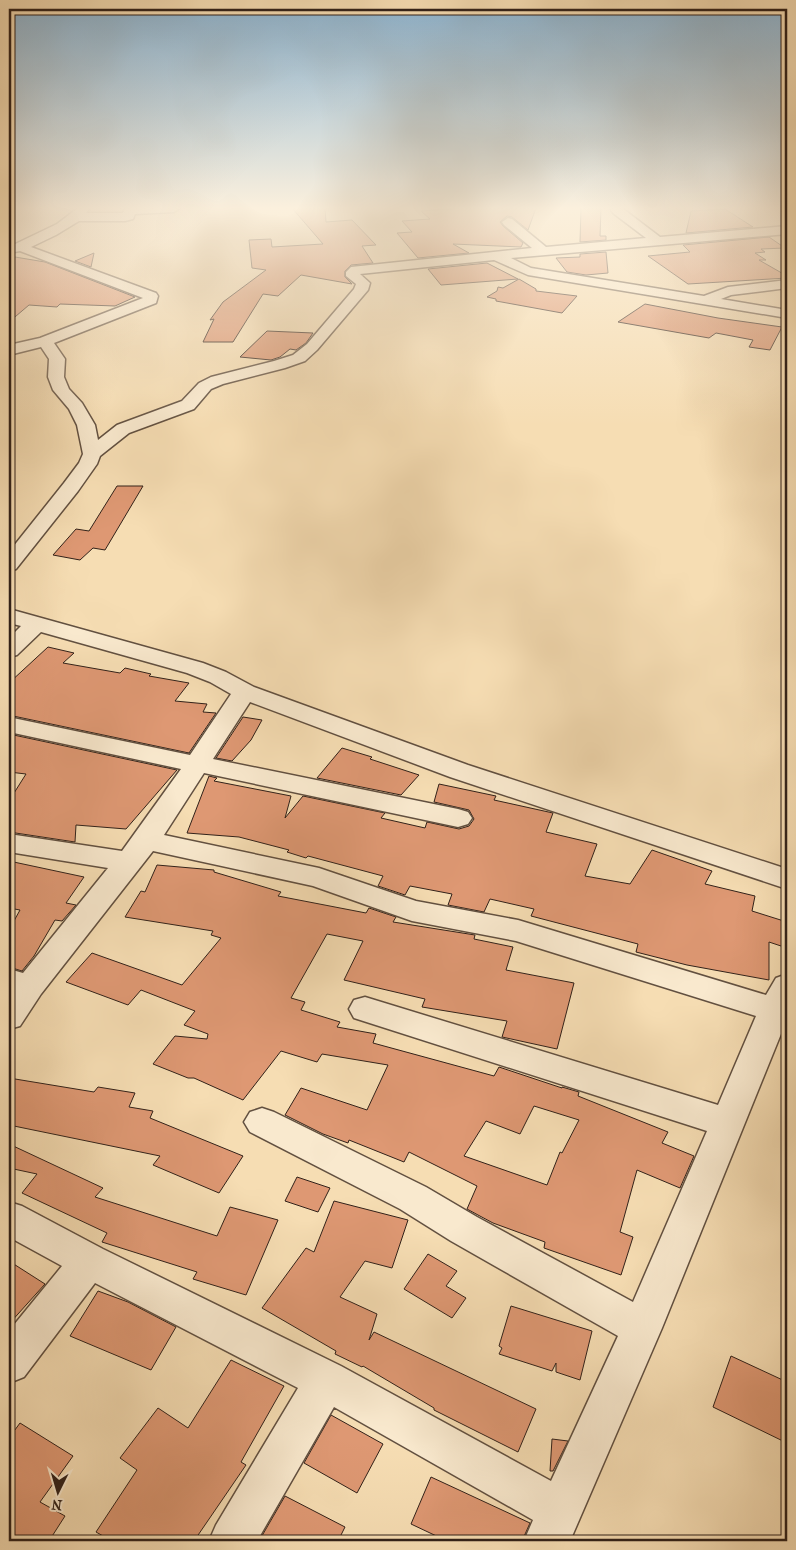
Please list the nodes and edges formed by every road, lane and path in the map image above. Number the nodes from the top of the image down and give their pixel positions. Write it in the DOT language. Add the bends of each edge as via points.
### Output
graph roads {
  1 [pos="105,280"];
  2 [pos="359,280"];
  3 [pos="584,280"];
  4 [pos="787,284"];
  5 [pos="705,301"];
  6 [pos="787,314"];
  7 [pos="45,341"];
  8 [pos="9,350"];
  9 [pos="92,454"];
  10 [pos="9,565"];
  11 [pos="9,616"];
  12 [pos="35,624"];
  13 [pos="9,650"];
  14 [pos="245,692"];
  15 [pos="12,726"];
  16 [pos="198,763"];
  17 [pos="458,818"];
  18 [pos="9,843"];
  19 [pos="137,851"];
  20 [pos="787,879"];
  21 [pos="20,984"];
  22 [pos="781,998"];
  23 [pos="365,1009"];
  24 [pos="9,1017"];
  25 [pos="262,1122"];
  26 [pos="728,1123"];
  27 [pos="9,1218"];
  28 [pos="89,1262"];
  29 [pos="642,1328"];
  30 [pos="9,1363"];
  31 [pos="326,1380"];
  32 [pos="553,1526"];
  33 [pos="232,1541"];
  1 -- 7 [label="street" via="151,296 151,300"];
  2 -- 9 [label="street" via="363,283 361,290 299,358 279,366 217,380 200,390 188,405 124,429"];
  3 -- 5 [label="street"];
  4 -- 5 [label="street" via="728,291"];
  5 -- 6 [label="street"];
  7 -- 8 [label="street"];
  7 -- 9 [label="street" via="57,359 56,377 60,390 76,407 86,425"];
  9 -- 10 [label="street" via="71,487"];
  11 -- 12 [label="street"];
  12 -- 13 [label="street"];
  12 -- 14 [label="street" via="194,668"];
  14 -- 16 [label="street"];
  14 -- 20 [label="street" via="459,772"];
  15 -- 16 [label="street"];
  16 -- 17 [label="street"];
  16 -- 19 [label="street"];
  18 -- 19 [label="street"];
  19 -- 21 [label="street"];
  19 -- 22 [label="street" via="319,878 412,910 518,931"];
  21 -- 24 [label="street"];
  22 -- 26 [label="street"];
  23 -- 26 [label="street"];
  25 -- 29 [label="street" via="413,1198 464,1230"];
  26 -- 29 [label="street"];
  27 -- 28 [label="street"];
  28 -- 30 [label="street"];
  28 -- 31 [label="street"];
  29 -- 32 [label="street"];
  31 -- 32 [label="street"];
  31 -- 33 [label="street"];
}
